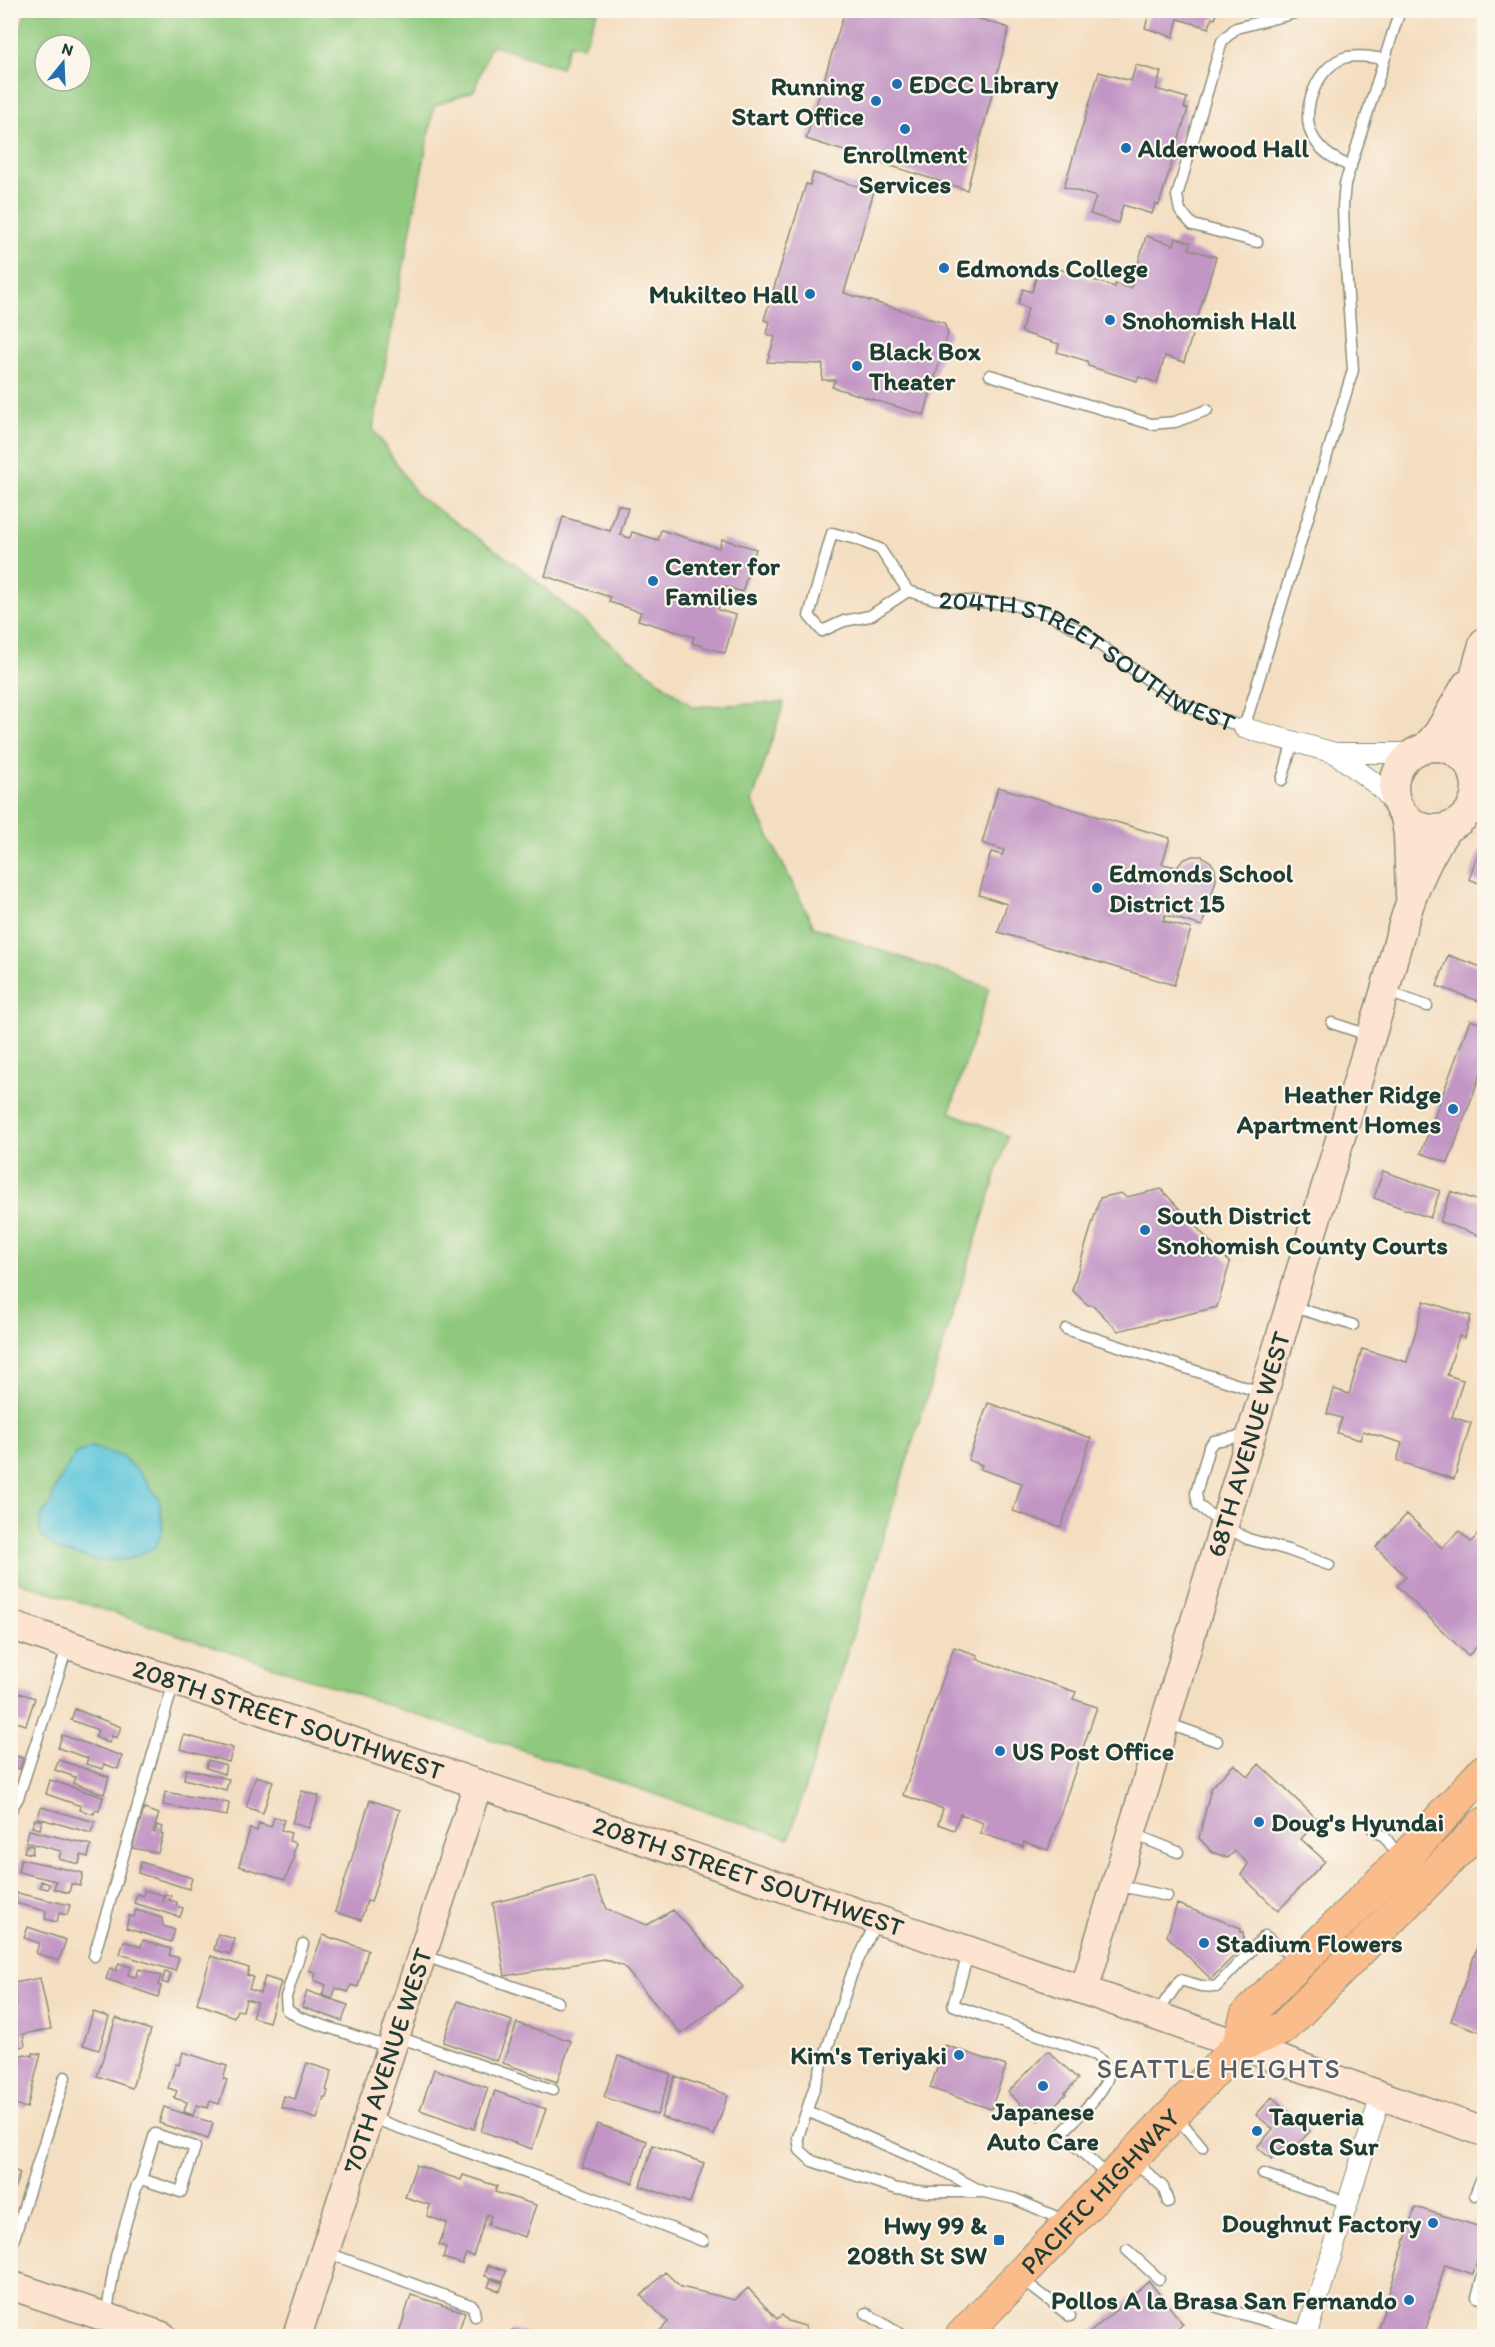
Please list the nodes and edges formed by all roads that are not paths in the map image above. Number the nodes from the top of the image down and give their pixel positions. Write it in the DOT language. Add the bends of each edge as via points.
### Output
graph roads {
  1 [pos="1307,10"];
  2 [pos="1400,10"];
  3 [pos="1384,59"];
  4 [pos="1352,167"];
  5 [pos="1257,242"];
  6 [pos="990,375"];
  7 [pos="1207,410"];
  8 [pos="908,591"];
  9 [pos="1480,655"];
  10 [pos="1244,728"];
  11 [pos="1293,741"];
  12 [pos="1419,751"];
  13 [pos="1335,753"];
  14 [pos="1475,773"];
  15 [pos="1282,780"];
  16 [pos="1401,812"];
  17 [pos="1464,822"];
  18 [pos="1410,898"];
  19 [pos="1385,990"];
  20 [pos="1427,1006"];
  21 [pos="1332,1023"];
  22 [pos="1371,1036"];
  23 [pos="1290,1306"];
  24 [pos="1353,1325"];
  25 [pos="1066,1329"];
  26 [pos="1264,1393"];
  27 [pos="1224,1526"];
  28 [pos="1329,1565"];
  29 [pos="10,1625"];
  30 [pos="68,1645"];
  31 [pos="174,1681"];
  32 [pos="1164,1723"];
  33 [pos="1217,1741"];
  34 [pos="1485,1771"];
  35 [pos="478,1784"];
  36 [pos="10,1811"];
  37 [pos="1485,1824"];
  38 [pos="1372,1828"];
  39 [pos="1131,1833"];
  40 [pos="1178,1852"];
  41 [pos="1402,1861"];
  42 [pos="1115,1885"];
  43 [pos="1167,1896"];
  44 [pos="877,1919"];
  45 [pos="303,1944"];
  46 [pos="969,1951"];
  47 [pos="422,1955"];
  48 [pos="94,1956"];
  49 [pos="1300,1963"];
  50 [pos="1084,1990"];
  51 [pos="558,2002"];
  52 [pos="1155,2016"];
  53 [pos="393,2042"];
  54 [pos="1238,2046"];
  55 [pos="65,2077"];
  56 [pos="553,2090"];
  57 [pos="1381,2096"];
  58 [pos="807,2111"];
  59 [pos="1174,2114"];
  60 [pos="369,2117"];
  61 [pos="1485,2133"];
  62 [pos="1202,2147"];
  63 [pos="1121,2169"];
  64 [pos="1485,2172"];
  65 [pos="1263,2174"];
  66 [pos="141,2179"];
  67 [pos="984,2192"];
  68 [pos="1475,2195"];
  69 [pos="1168,2202"];
  70 [pos="1348,2203"];
  71 [pos="1070,2223"];
  72 [pos="703,2241"];
  73 [pos="1127,2250"];
  74 [pos="10,2251"];
  75 [pos="324,2252"];
  76 [pos="1485,2271"];
  77 [pos="1018,2277"];
  78 [pos="1159,2279"];
  79 [pos="10,2284"];
  80 [pos="1485,2300"];
  81 [pos="1217,2307"];
  82 [pos="866,2313"];
  83 [pos="476,2316"];
  84 [pos="1070,2316"];
  85 [pos="106,2317"];
  86 [pos="146,2334"];
  87 [pos="1307,2335"];
  88 [pos="297,2337"];
  89 [pos="903,2337"];
  90 [pos="962,2337"];
  1 -- 5 [label="lane" via="1236,28 1222,41 1177,196 1180,211 1193,225"];
  2 -- 3 [label="lane"];
  3 -- 4 [label="lane"];
  3 -- 4 [label="lane" via="1362,56 1333,64 1319,77 1311,97 1307,119 1312,135 1328,156"];
  4 -- 10 [label="lane" via="1343,205 1353,370"];
  6 -- 7 [label="lane" via="1151,424 1175,422"];
  8 -- 8 [label="lane" via="880,549 832,533 809,616 822,632 844,621 870,616"];
  8 -- 10 [label="lane, 204TH STREET SOUTHWEST" via="935,599 1010,604 1048,614 1079,630 1180,703"];
  9 -- 12 [label="street" via="1449,715"];
  9 -- 14 [label="street" via="1467,722"];
  10 -- 11 [label="street, 204TH STREET SOUTHWEST"];
  11 -- 13 [label="street, 204TH STREET SOUTHWEST"];
  11 -- 15 [label="lane"];
  12 -- 13 [label="street, 204TH STREET SOUTHWEST"];
  12 -- 14 [label="street" via="1448,749 1459,754"];
  12 -- 16 [label="street" via="1397,771 1394,795"];
  13 -- 16 [label="street, 204TH STREET SOUTHWEST" via="1381,788"];
  14 -- 17 [label="street" via="1476,794"];
  16 -- 17 [label="street" via="1414,824 1437,830"];
  16 -- 18 [label="street, 68TH AVENUE WEST" via="1408,834"];
  17 -- 18 [label="street, 68TH AVENUE WEST" via="1437,844"];
  18 -- 19 [label="street, 68TH AVENUE WEST"];
  19 -- 20 [label="lane"];
  19 -- 22 [label="street, 68TH AVENUE WEST"];
  21 -- 22 [label="lane"];
  22 -- 23 [label="street, 68TH AVENUE WEST"];
  23 -- 24 [label="lane"];
  23 -- 26 [label="street, 68TH AVENUE WEST"];
  25 -- 26 [label="lane"];
  26 -- 27 [label="street, 68TH AVENUE WEST"];
  27 -- 28 [label="lane" via="1248,1539"];
  27 -- 32 [label="street, 68TH AVENUE WEST"];
  29 -- 30 [label="street, 208TH STREET SOUTHWEST"];
  30 -- 31 [label="street, 208TH STREET SOUTHWEST"];
  30 -- 36 [label="lane" via="18,1798"];
  31 -- 35 [label="street, 208TH STREET SOUTHWEST"];
  31 -- 48 [label="lane"];
  32 -- 33 [label="lane"];
  32 -- 39 [label="street, 68TH AVENUE WEST"];
  34 -- 41 [label="highway, PACIFIC HIGHWAY"];
  35 -- 44 [label="street, 208TH STREET SOUTHWEST"];
  35 -- 47 [label="street, 70TH AVENUE WEST"];
  37 -- 54 [label="highway, PACIFIC HIGHWAY" via="1283,2028"];
  38 -- 41 [label="lane" via="1385,1837"];
  39 -- 40 [label="lane"];
  39 -- 42 [label="street, 68TH AVENUE WEST"];
  41 -- 49 [label="highway, PACIFIC HIGHWAY"];
  42 -- 43 [label="lane"];
  42 -- 50 [label="street, 68TH AVENUE WEST"];
  44 -- 46 [label="street, 208TH STREET SOUTHWEST"];
  44 -- 58 [label="lane" via="852,1973"];
  45 -- 53 [label="lane" via="286,1997 287,2010 300,2018"];
  46 -- 50 [label="street, 208TH STREET SOUTHWEST"];
  46 -- 63 [label="lane" via="953,2005 1095,2055 1104,2063 1108,2074 1104,2088 1062,2133"];
  47 -- 51 [label="lane"];
  47 -- 53 [label="street, 70TH AVENUE WEST"];
  49 -- 52 [label="lane" via="1265,1936 1216,1987 1180,1980"];
  49 -- 54 [label="highway, PACIFIC HIGHWAY" via="1247,2016"];
  50 -- 52 [label="street, 208TH STREET SOUTHWEST"];
  52 -- 54 [label="street, 208TH STREET SOUTHWEST"];
  53 -- 56 [label="lane"];
  53 -- 60 [label="street, 70TH AVENUE WEST"];
  54 -- 57 [label="street, 208TH STREET SOUTHWEST"];
  54 -- 59 [label="highway, PACIFIC HIGHWAY"];
  55 -- 74 [label="lane"];
  57 -- 61 [label="street, 208TH STREET SOUTHWEST"];
  57 -- 70 [label="street"];
  58 -- 67 [label="lane"];
  58 -- 67 [label="lane" via="798,2137 800,2150 812,2161 897,2189"];
  59 -- 62 [label="lane"];
  59 -- 63 [label="highway, PACIFIC HIGHWAY"];
  60 -- 72 [label="lane"];
  60 -- 75 [label="street, 70TH AVENUE WEST"];
  63 -- 69 [label="lane" via="1163,2187"];
  63 -- 71 [label="highway, PACIFIC HIGHWAY"];
  64 -- 68 [label="lane"];
  65 -- 70 [label="lane"];
  66 -- 66 [label="lane" via="181,2192 195,2147 155,2134"];
  66 -- 85 [label="lane" via="116,2256"];
  67 -- 71 [label="lane" via="1015,2199"];
  70 -- 87 [label="street"];
  71 -- 77 [label="highway, PACIFIC HIGHWAY"];
  73 -- 78 [label="lane"];
  75 -- 83 [label="lane" via="473,2306"];
  75 -- 88 [label="street, 70TH AVENUE WEST"];
  76 -- 80 [label="lane" via="1477,2297"];
  77 -- 84 [label="lane"];
  77 -- 90 [label="highway, PACIFIC HIGHWAY"];
  79 -- 85 [label="street"];
  81 -- 87 [label="lane"];
  82 -- 89 [label="lane"];
  85 -- 86 [label="street"];
}
